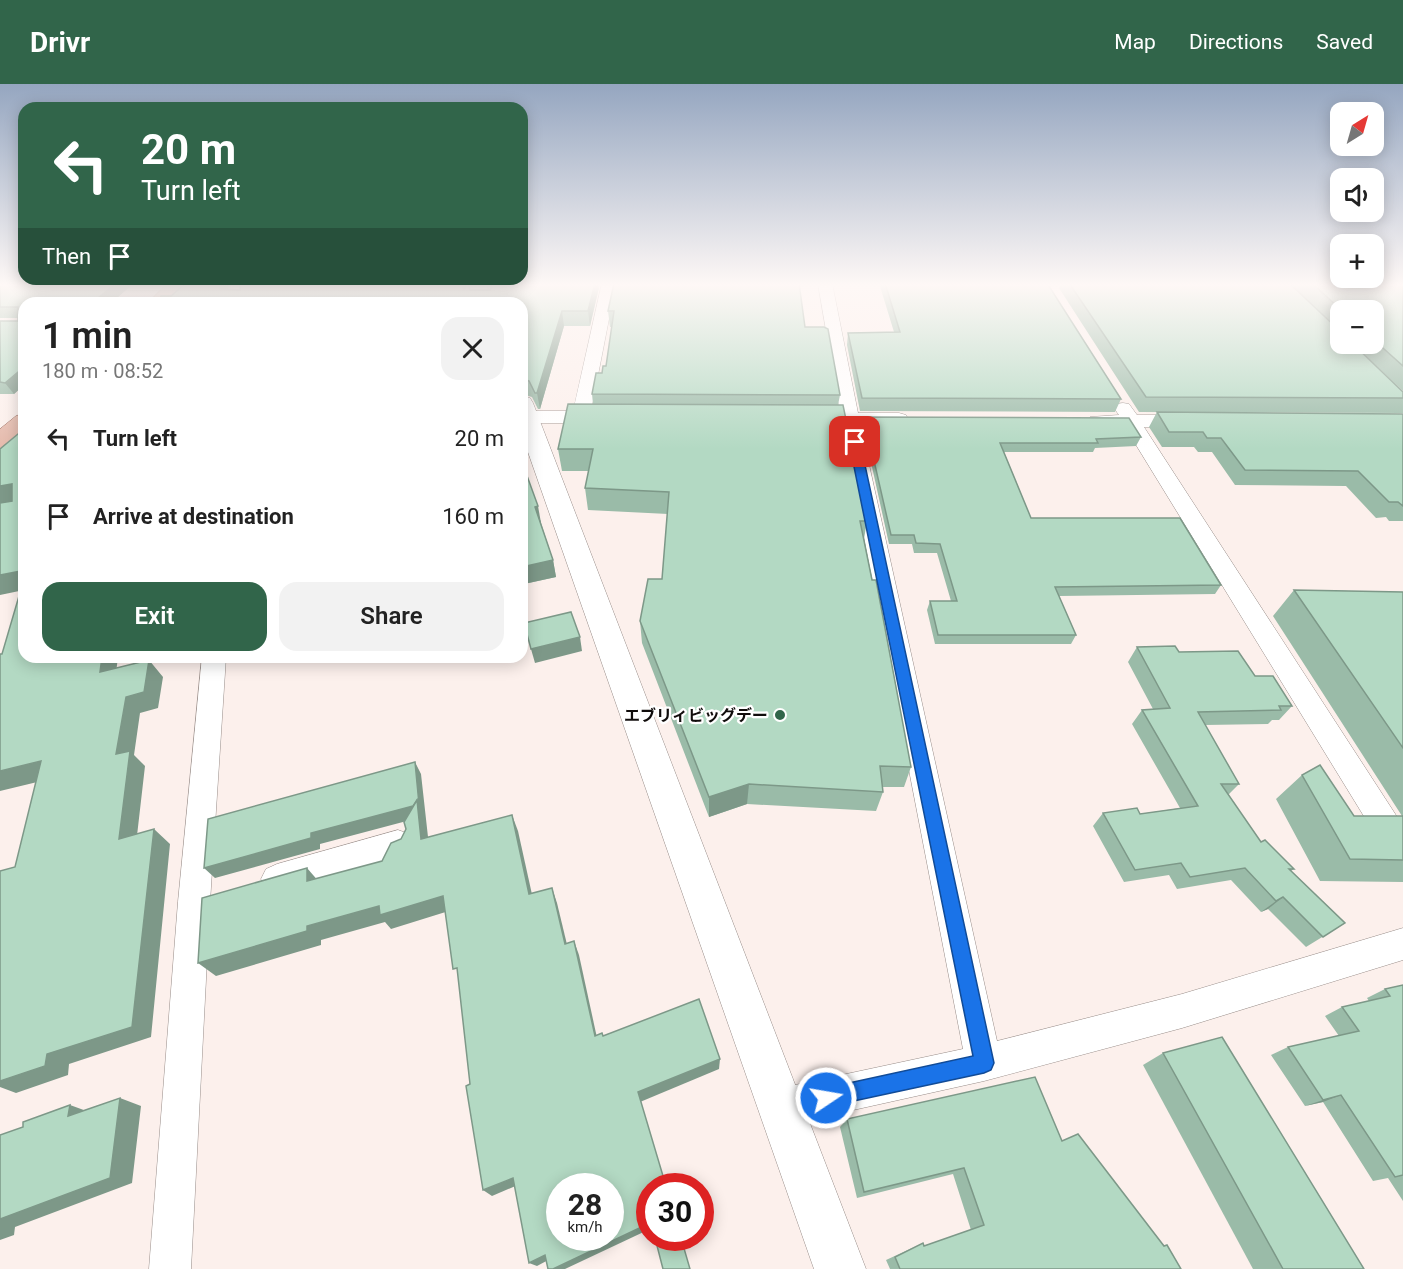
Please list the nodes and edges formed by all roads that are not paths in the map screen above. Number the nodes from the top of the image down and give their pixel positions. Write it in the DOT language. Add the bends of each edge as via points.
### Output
graph roads {
  1 [pos="597,338"];
  2 [pos="835,338"];
  3 [pos="1113,391"];
  4 [pos="528,412"];
  5 [pos="581,417"];
  6 [pos="616,417"];
  7 [pos="791,418"];
  8 [pos="850,419"];
  9 [pos="920,419"];
  10 [pos="1084,420"];
  11 [pos="1131,421"];
  12 [pos="1202,421"];
  13 [pos="528,423"];
  14 [pos="18,426"];
  15 [pos="0,442"];
  16 [pos="214,663"];
  17 [pos="398,844"];
  18 [pos="1403,852"];
  19 [pos="194,902"];
  20 [pos="1403,944"];
  21 [pos="984,1063"];
  22 [pos="781,1107"];
  23 [pos="170,1269"];
  24 [pos="840,1269"];
  1 -- 5 [label="street"];
  2 -- 8 [label="street"];
  3 -- 11 [label="street"];
  4 -- 5 [label="street"];
  5 -- 6 [label="street"];
  7 -- 8 [label="street"];
  8 -- 9 [label="street"];
  8 -- 21 [label="street"];
  10 -- 11 [label="street"];
  11 -- 12 [label="street"];
  11 -- 18 [label="street"];
  13 -- 22 [label="street"];
  14 -- 15 [label="main road"];
  16 -- 19 [label="street"];
  17 -- 19 [label="street"];
  19 -- 23 [label="street"];
  20 -- 21 [label="street" via="1182,1011"];
  21 -- 22 [label="street"];
  22 -- 24 [label="street"];
}
